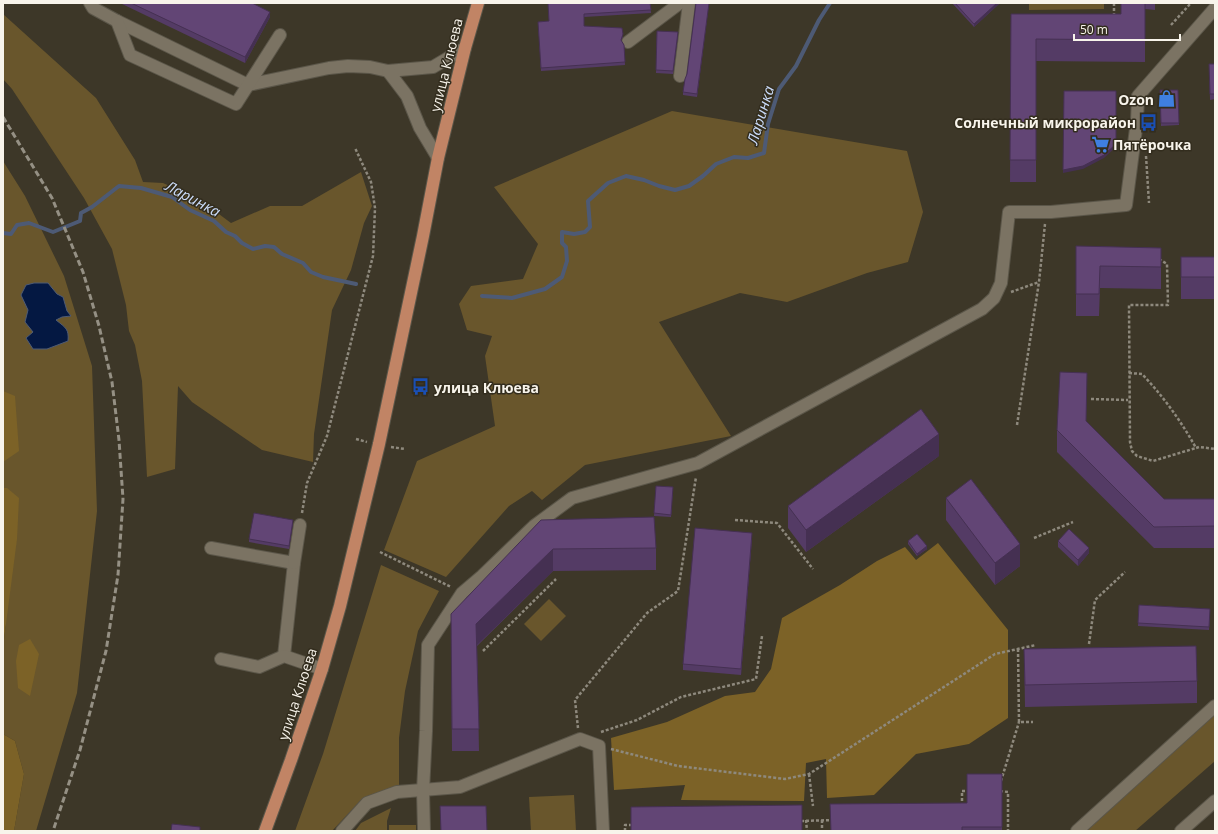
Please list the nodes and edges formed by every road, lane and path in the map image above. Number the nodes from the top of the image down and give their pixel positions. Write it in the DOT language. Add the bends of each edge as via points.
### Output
graph roads {
  1 [pos="90,3"];
  2 [pos="478,3"];
  3 [pos="680,3"];
  4 [pos="689,3"];
  5 [pos="1191,3"];
  6 [pos="1114,4"];
  7 [pos="1215,8"];
  8 [pos="1114,17"];
  9 [pos="117,21"];
  10 [pos="1171,24"];
  11 [pos="280,35"];
  12 [pos="628,42"];
  13 [pos="465,48"];
  14 [pos="388,72"];
  15 [pos="680,76"];
  16 [pos="248,85"];
  17 [pos="355,148"];
  18 [pos="1146,155"];
  19 [pos="438,158"];
  20 [pos="1149,203"];
  21 [pos="1046,212"];
  22 [pos="1156,257"];
  23 [pos="1039,282"];
  24 [pos="994,298"];
  25 [pos="1128,373"];
  26 [pos="1091,399"];
  27 [pos="1128,400"];
  28 [pos="1017,425"];
  29 [pos="1196,448"];
  30 [pos="1215,450"];
  31 [pos="698,463"];
  32 [pos="735,520"];
  33 [pos="1073,522"];
  34 [pos="300,525"];
  35 [pos="1034,538"];
  36 [pos="212,548"];
  37 [pos="380,552"];
  38 [pos="294,563"];
  39 [pos="813,569"];
  40 [pos="1125,572"];
  41 [pos="556,578"];
  42 [pos="437,580"];
  43 [pos="762,636"];
  44 [pos="1089,644"];
  45 [pos="1036,645"];
  46 [pos="1018,649"];
  47 [pos="483,651"];
  48 [pos="284,656"];
  49 [pos="221,659"];
  50 [pos="322,668"];
  51 [pos="1215,706"];
  52 [pos="1019,722"];
  53 [pos="1033,722"];
  54 [pos="580,740"];
  55 [pos="599,746"];
  56 [pos="809,774"];
  57 [pos="423,791"];
  58 [pos="969,791"];
  59 [pos="1215,801"];
  60 [pos="813,806"];
  61 [pos="962,813"];
  62 [pos="806,820"];
  63 [pos="822,820"];
  64 [pos="838,820"];
  65 [pos="798,821"];
  66 [pos="641,824"];
  67 [pos="265,831"];
  68 [pos="342,831"];
  69 [pos="424,831"];
  70 [pos="604,831"];
  71 [pos="625,831"];
  72 [pos="807,831"];
  73 [pos="822,831"];
  74 [pos="1008,831"];
  75 [pos="1077,831"];
  76 [pos="1181,831"];
  1 -- 9 [label="street" via="93,8"];
  2 -- 13 [label="main road, улица Клюева"];
  3 -- 12 [label="street"];
  4 -- 15 [label="street"];
  5 -- 10 [label="path"];
  6 -- 8 [label="path"];
  7 -- 21 [label="street" via="1138,96 1126,205"];
  9 -- 16 [label="street"];
  9 -- 16 [label="street" via="130,55 236,104"];
  11 -- 16 [label="street"];
  13 -- 14 [label="street" via="433,67"];
  13 -- 19 [label="main road, улица Клюева"];
  14 -- 16 [label="street" via="370,67 348,66"];
  14 -- 19 [label="street" via="407,96 420,128"];
  17 -- 34 [label="path" via="371,182 375,208 372,256 327,436 307,483"];
  18 -- 20 [label="path"];
  19 -- 50 [label="main road, улица Клюева" via="379,444 340,606"];
  21 -- 23 [label="path"];
  21 -- 24 [label="street" via="1009,212 1001,283"];
  22 -- 25 [label="path" via="1167,264 1168,305 1129,306"];
  23 -- 24 [label="path"];
  23 -- 28 [label="path"];
  24 -- 31 [label="street" via="982,309"];
  25 -- 27 [label="path"];
  25 -- 29 [label="path" via="1142,374 1156,388 1182,423"];
  26 -- 27 [label="path"];
  27 -- 29 [label="path" via="1130,442 1132,451 1137,456 1153,461"];
  29 -- 30 [label="path" via="1199,446"];
  31 -- 54 [label="path" via="678,591 647,613 574,700"];
  31 -- 57 [label="street" via="572,498 534,526 462,593 428,645"];
  32 -- 39 [label="path" via="777,523"];
  33 -- 35 [label="path"];
  34 -- 38 [label="street"];
  36 -- 38 [label="street"];
  37 -- 42 [label="path"];
  38 -- 48 [label="street"];
  40 -- 44 [label="path" via="1095,600"];
  41 -- 47 [label="path"];
  43 -- 54 [label="path" via="756,680 681,697 637,720"];
  45 -- 46 [label="path"];
  46 -- 52 [label="path"];
  46 -- 56 [label="path" via="995,654"];
  48 -- 49 [label="street" via="259,666"];
  48 -- 50 [label="street"];
  50 -- 67 [label="main road, улица Клюева"];
  51 -- 75 [label="street"];
  52 -- 53 [label="path"];
  52 -- 74 [label="path" via="998,791 1008,792"];
  54 -- 55 [label="street"];
  54 -- 57 [label="street" via="460,787"];
  55 -- 56 [label="path" via="678,766 785,779"];
  55 -- 70 [label="street"];
  56 -- 60 [label="path"];
  57 -- 68 [label="street" via="396,792 367,803"];
  57 -- 69 [label="street"];
  58 -- 61 [label="path" via="962,791"];
  59 -- 76 [label="street"];
  62 -- 63 [label="path"];
  62 -- 65 [label="path"];
  62 -- 72 [label="path"];
  63 -- 64 [label="path"];
  63 -- 73 [label="path"];
  66 -- 71 [label="path" via="625,825"];
}
